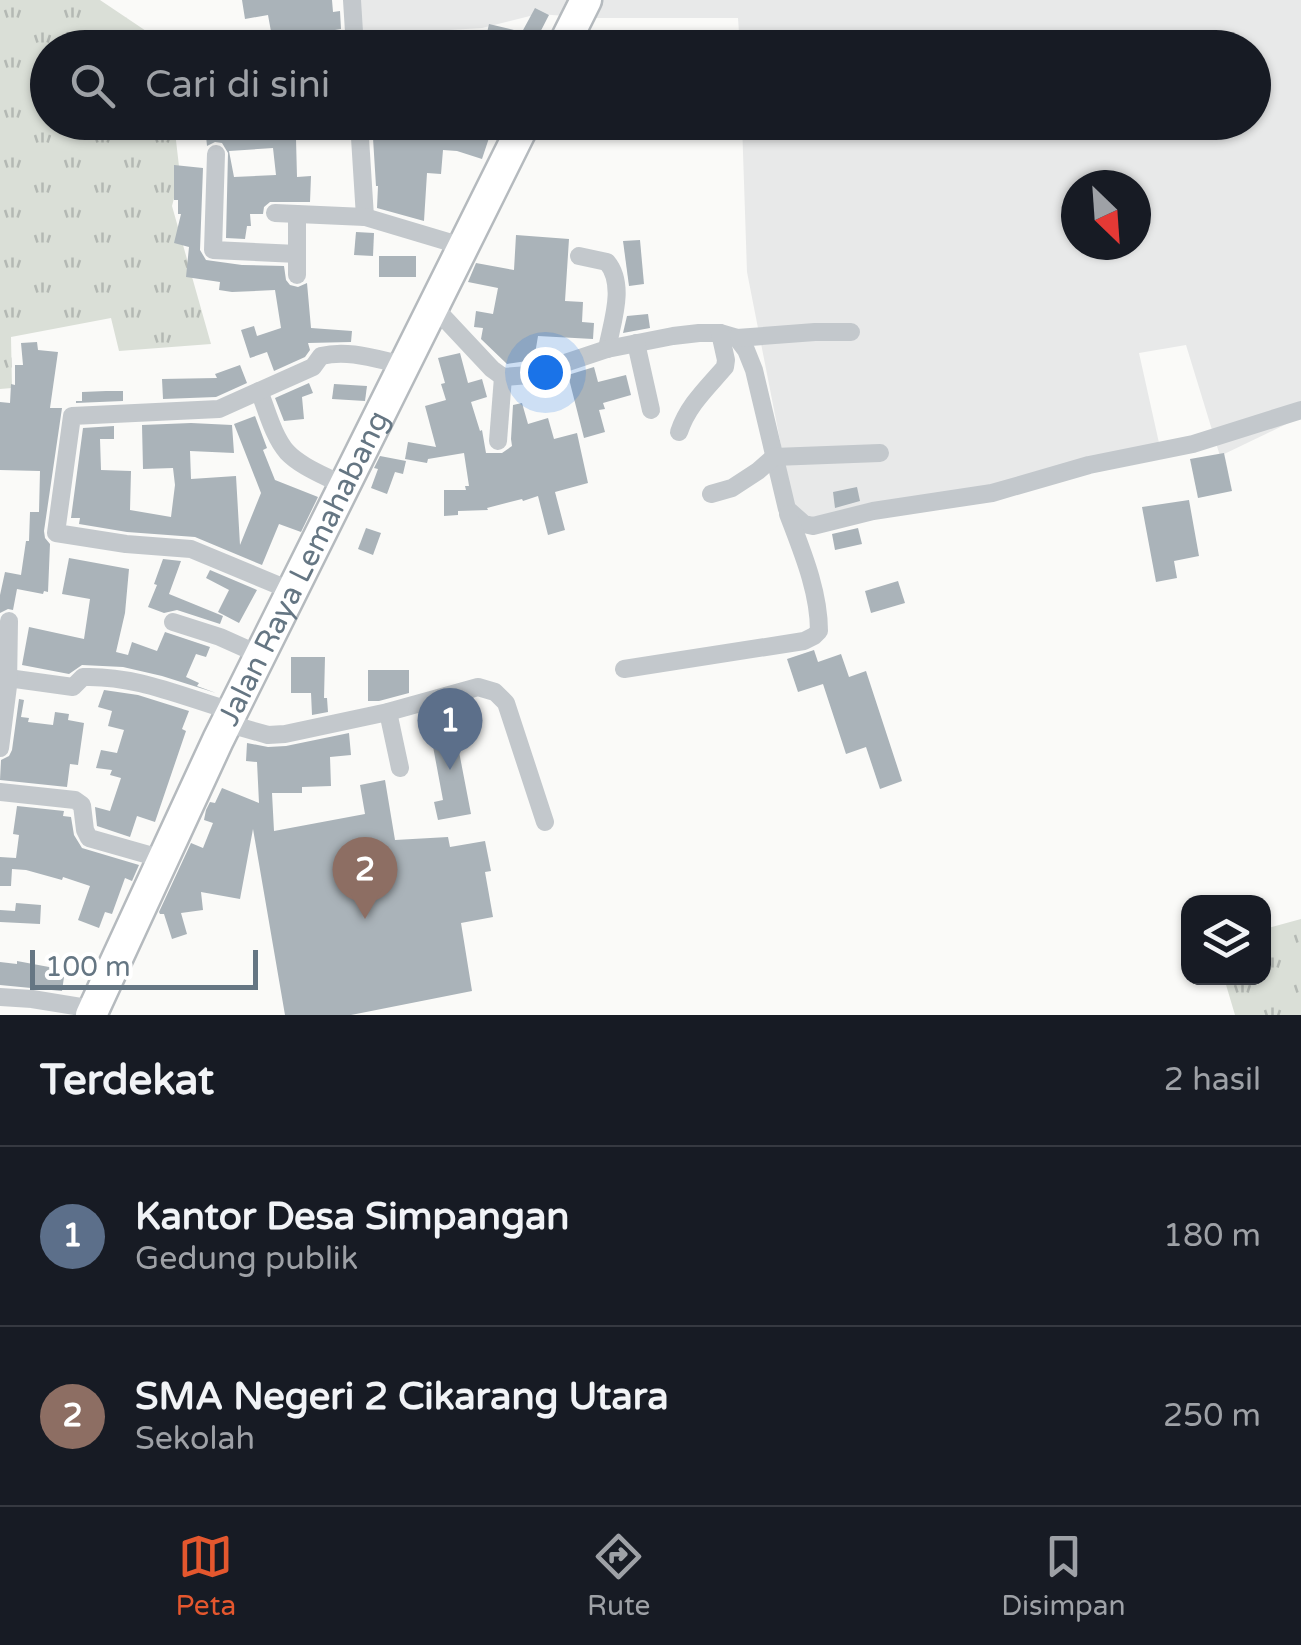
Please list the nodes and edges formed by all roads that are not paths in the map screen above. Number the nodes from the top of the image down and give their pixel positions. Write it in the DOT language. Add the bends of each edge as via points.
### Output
graph roads {
  1 [pos="352,0"];
  2 [pos="586,0"];
  3 [pos="354,30"];
  4 [pos="571,30"];
  5 [pos="361,140"];
  6 [pos="516,140"];
  7 [pos="216,154"];
  8 [pos="275,213"];
  9 [pos="297,214"];
  10 [pos="366,218"];
  11 [pos="462,246"];
  12 [pos="297,254"];
  13 [pos="580,256"];
  14 [pos="298,275"];
  15 [pos="433,306"];
  16 [pos="851,332"];
  17 [pos="728,336"];
  18 [pos="636,343"];
  19 [pos="607,348"];
  20 [pos="404,365"];
  21 [pos="503,378"];
  22 [pos="259,392"];
  23 [pos="651,410"];
  24 [pos="1301,410"];
  25 [pos="679,432"];
  26 [pos="498,441"];
  27 [pos="880,453"];
  28 [pos="774,457"];
  29 [pos="344,486"];
  30 [pos="711,494"];
  31 [pos="786,509"];
  32 [pos="292,591"];
  33 [pos="8,621"];
  34 [pos="173,622"];
  35 [pos="260,655"];
  36 [pos="624,669"];
  37 [pos="8,678"];
  38 [pos="388,712"];
  39 [pos="229,717"];
  40 [pos="0,748"];
  41 [pos="400,768"];
  42 [pos="0,792"];
  43 [pos="545,822"];
  44 [pos="163,859"];
  45 [pos="0,998"];
  46 [pos="92,1012"];
  1 -- 3 [label="street"];
  2 -- 4 [label="main road"];
  5 -- 10 [label="street"];
  6 -- 11 [label="main road, Jalan Raya Lemahabang"];
  7 -- 12 [label="street" via="213,250"];
  8 -- 9 [label="street"];
  9 -- 10 [label="street"];
  9 -- 12 [label="street"];
  10 -- 11 [label="street"];
  11 -- 15 [label="main road, Jalan Raya Lemahabang"];
  12 -- 14 [label="street"];
  13 -- 19 [label="street" via="607,262 614,272"];
  15 -- 20 [label="main road, Jalan Raya Lemahabang"];
  15 -- 21 [label="street"];
  16 -- 17 [label="street"];
  17 -- 18 [label="street"];
  17 -- 25 [label="street" via="725,367 696,399"];
  17 -- 28 [label="street" via="751,361"];
  18 -- 19 [label="street"];
  18 -- 23 [label="street"];
  19 -- 21 [label="street"];
  20 -- 22 [label="street" via="335,352"];
  20 -- 29 [label="main road, Jalan Raya Lemahabang"];
  21 -- 26 [label="street"];
  22 -- 29 [label="street" via="287,452"];
  22 -- 32 [label="street" via="220,408 72,416 56,533 191,549"];
  24 -- 31 [label="street" via="1193,444 978,496 813,526"];
  27 -- 28 [label="street"];
  28 -- 30 [label="street" via="732,488"];
  28 -- 31 [label="street"];
  29 -- 32 [label="main road, Jalan Raya Lemahabang"];
  31 -- 36 [label="street" via="818,608 814,636"];
  32 -- 35 [label="main road, Jalan Raya Lemahabang"];
  33 -- 37 [label="street"];
  34 -- 35 [label="street"];
  35 -- 39 [label="main road, Jalan Raya Lemahabang"];
  37 -- 39 [label="street" via="73,687 83,677 151,684"];
  37 -- 40 [label="street"];
  38 -- 39 [label="street" via="268,735"];
  38 -- 41 [label="street"];
  38 -- 43 [label="street" via="478,687 495,692 506,703"];
  39 -- 44 [label="main road, Jalan Raya Lemahabang"];
  42 -- 44 [label="street" via="75,800 82,804 89,838"];
  44 -- 46 [label="main road, Jalan Raya Lemahabang"];
  45 -- 46 [label="street"];
}
